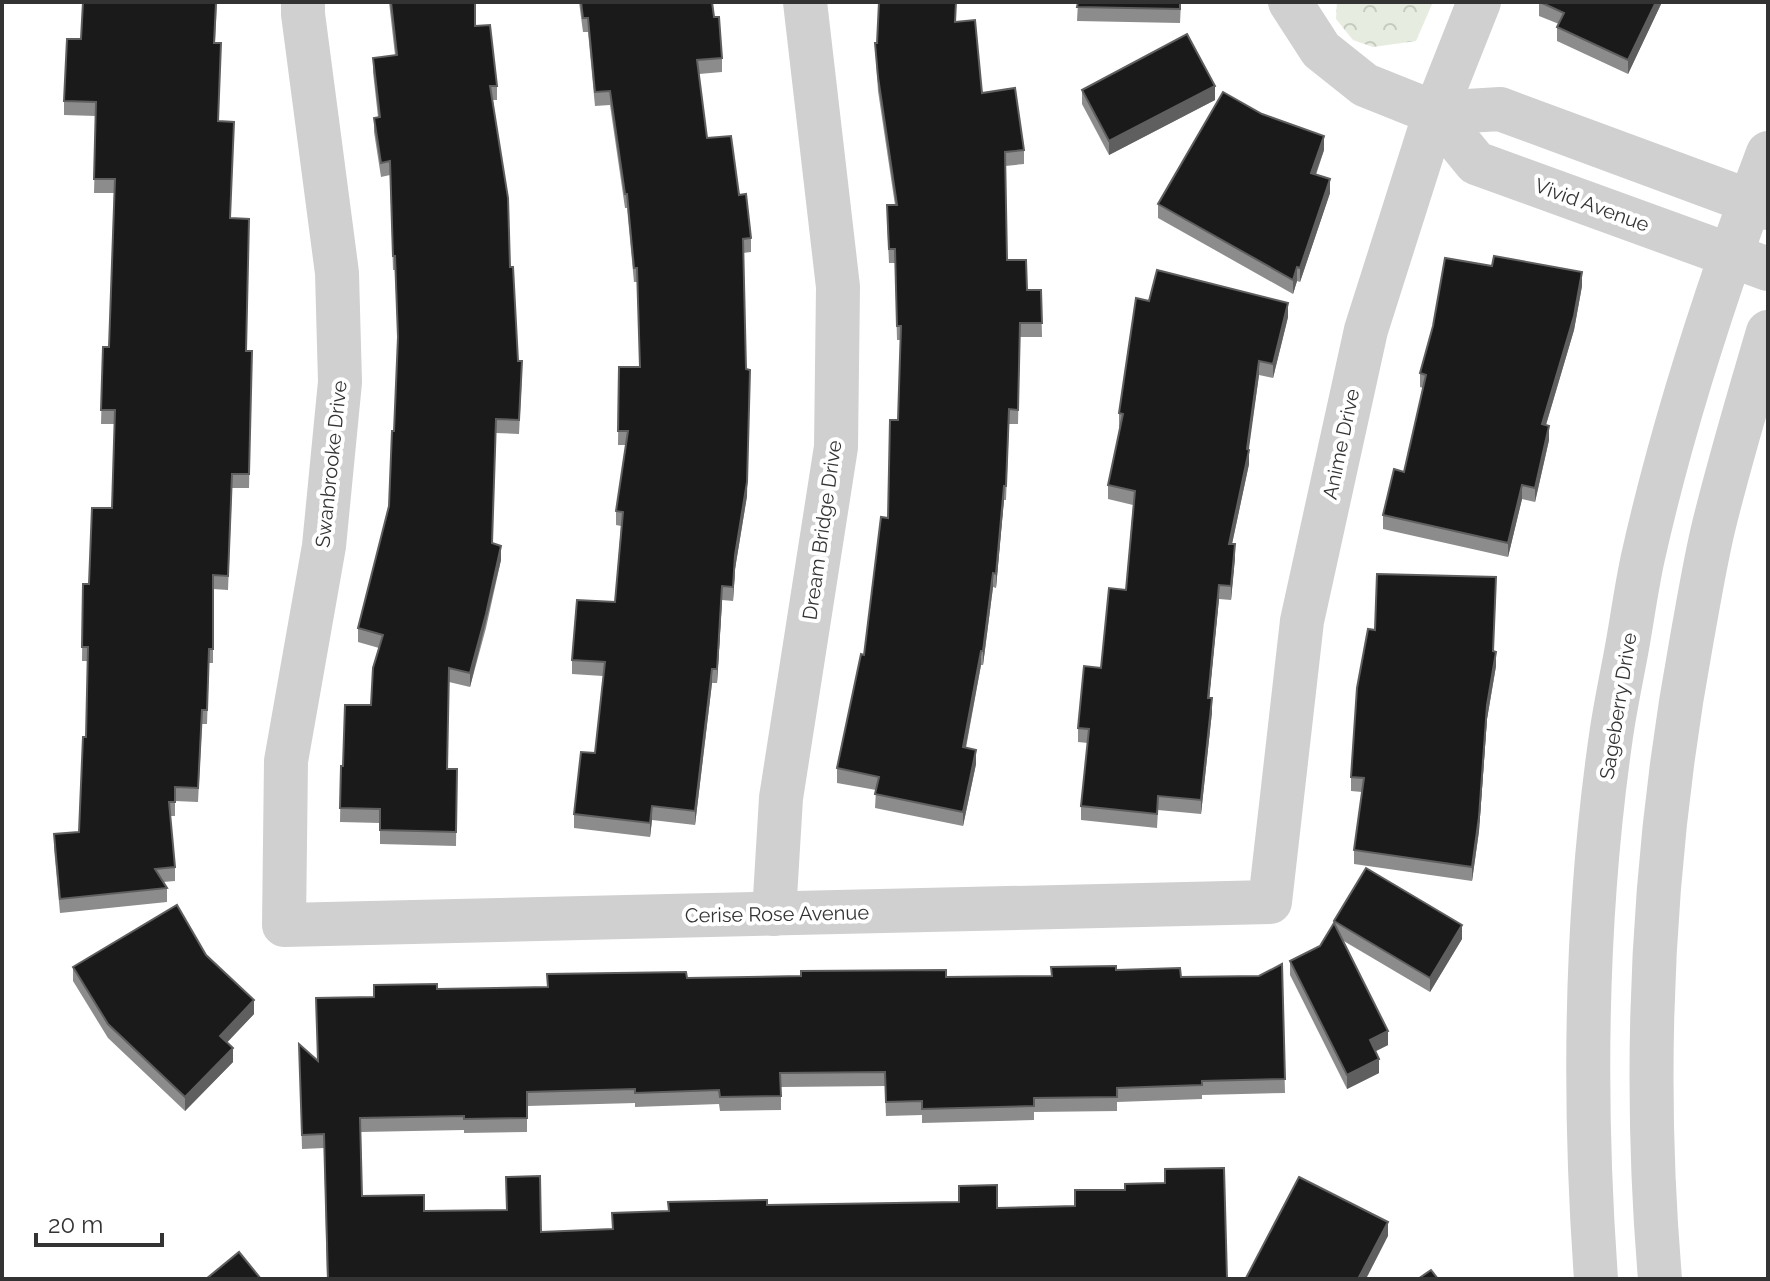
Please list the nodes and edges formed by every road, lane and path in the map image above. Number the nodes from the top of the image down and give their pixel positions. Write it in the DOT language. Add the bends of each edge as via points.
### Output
graph roads {
  1 [pos="303,2"];
  2 [pos="805,2"];
  3 [pos="1290,2"];
  4 [pos="1479,2"];
  5 [pos="1435,113"];
  6 [pos="1768,153"];
  7 [pos="1759,205"];
  8 [pos="1749,263"];
  9 [pos="1768,332"];
  10 [pos="1270,902"];
  11 [pos="774,914"];
  12 [pos="284,925"];
  13 [pos="1596,1279"];
  14 [pos="1660,1279"];
  1 -- 12 [label="street, Swanbrooke Drive" via="337,273 340,382 324,546 286,761"];
  2 -- 11 [label="street, Dream Bridge Drive" via="838,287 836,447 781,798"];
  3 -- 5 [label="street, Vivid Avenue" via="1321,50 1365,85"];
  4 -- 5 [label="street, Anime Drive"];
  5 -- 7 [label="street, Vivid Avenue" via="1500,109"];
  5 -- 8 [label="street, Vivid Avenue" via="1476,163"];
  5 -- 10 [label="street, Anime Drive" via="1366,330 1302,621"];
  6 -- 7 [label="street, Sageberry Drive"];
  7 -- 8 [label="street, Sageberry Drive"];
  8 -- 13 [label="street, Sageberry Drive" via="1705,332 1663,475 1611,735 1588,1021"];
  9 -- 14 [label="street" via="1714,527 1670,776 1652,1025"];
  10 -- 11 [label="street, Cerise Rose Avenue"];
  11 -- 12 [label="street, Cerise Rose Avenue"];
}
